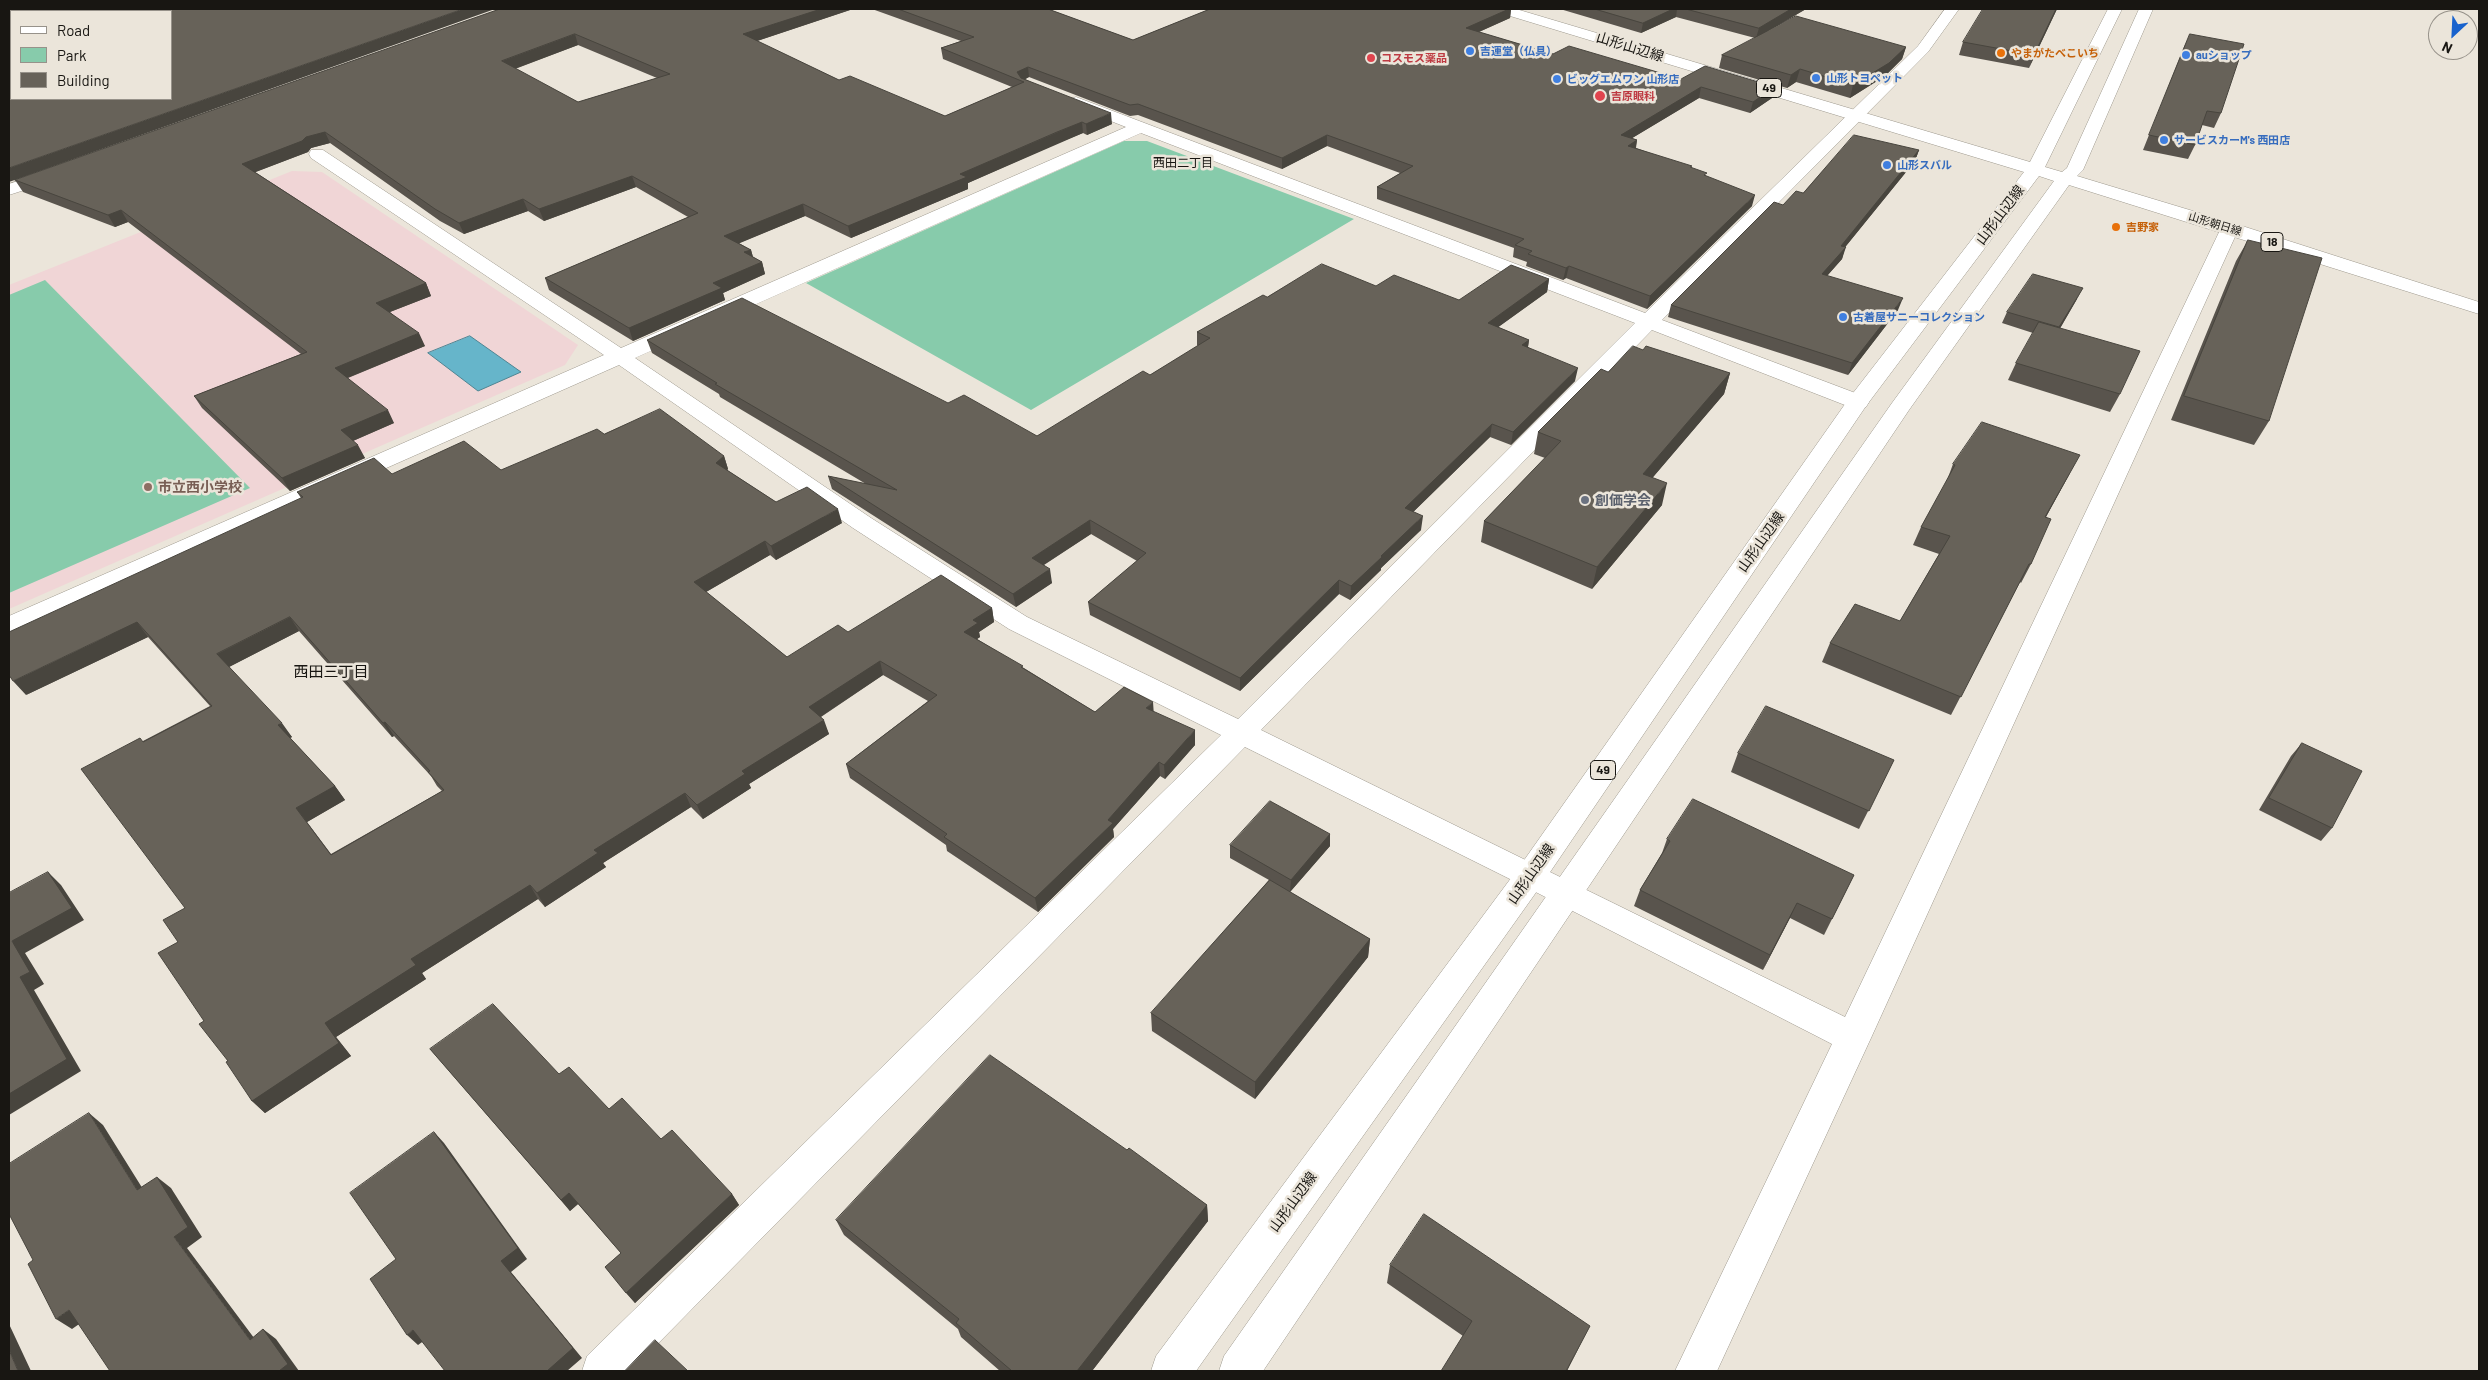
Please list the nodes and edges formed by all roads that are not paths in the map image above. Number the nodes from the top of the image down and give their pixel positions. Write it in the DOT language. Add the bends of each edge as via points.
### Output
graph roads {
  1 [pos="1502,9"];
  2 [pos="1526,9"];
  3 [pos="1952,9"];
  4 [pos="2115,9"];
  5 [pos="2146,9"];
  6 [pos="1062,97"];
  7 [pos="1860,111"];
  8 [pos="1140,127"];
  9 [pos="317,154"];
  10 [pos="2037,164"];
  11 [pos="73,167"];
  12 [pos="2069,174"];
  13 [pos="9,190"];
  14 [pos="2230,228"];
  15 [pos="2479,293"];
  16 [pos="2479,308"];
  17 [pos="1650,322"];
  18 [pos="618,356"];
  19 [pos="1858,402"];
  20 [pos="9,626"];
  21 [pos="1240,734"];
  22 [pos="1531,875"];
  23 [pos="1566,892"];
  24 [pos="1854,1038"];
  25 [pos="602,1371"];
  26 [pos="1170,1371"];
  27 [pos="1239,1371"];
  28 [pos="1696,1371"];
  1 -- 7 [label="street, 山形山辺線 / 49"];
  2 -- 7 [label="street, 山形山辺線 / 49"];
  3 -- 7 [label="street" via="1923,49"];
  4 -- 10 [label="street"];
  5 -- 12 [label="street"];
  6 -- 8 [label="street"];
  7 -- 10 [label="street, 山形山辺線 / 49"];
  7 -- 17 [label="street"];
  8 -- 17 [label="street"];
  8 -- 18 [label="street"];
  9 -- 18 [label="street"];
  10 -- 12 [label="street, 山形朝日線 / 18"];
  10 -- 19 [label="street, 山形山辺線 / 49"];
  11 -- 13 [label="street"];
  12 -- 14 [label="street, 山形朝日線 / 18"];
  12 -- 15 [label="street, 山形朝日線 / 18"];
  12 -- 23 [label="street" via="1900,408"];
  14 -- 16 [label="street, 山形朝日線 / 18"];
  14 -- 24 [label="street" via="2003,708"];
  17 -- 19 [label="street"];
  17 -- 21 [label="street"];
  18 -- 20 [label="street"];
  18 -- 21 [label="street" via="862,523 1018,623"];
  19 -- 22 [label="street, 山形山辺線 / 49"];
  21 -- 22 [label="street"];
  21 -- 25 [label="street"];
  22 -- 23 [label="street"];
  22 -- 26 [label="street, 山形山辺線 / 49"];
  23 -- 24 [label="street"];
  23 -- 27 [label="street"];
  24 -- 28 [label="street"];
}
